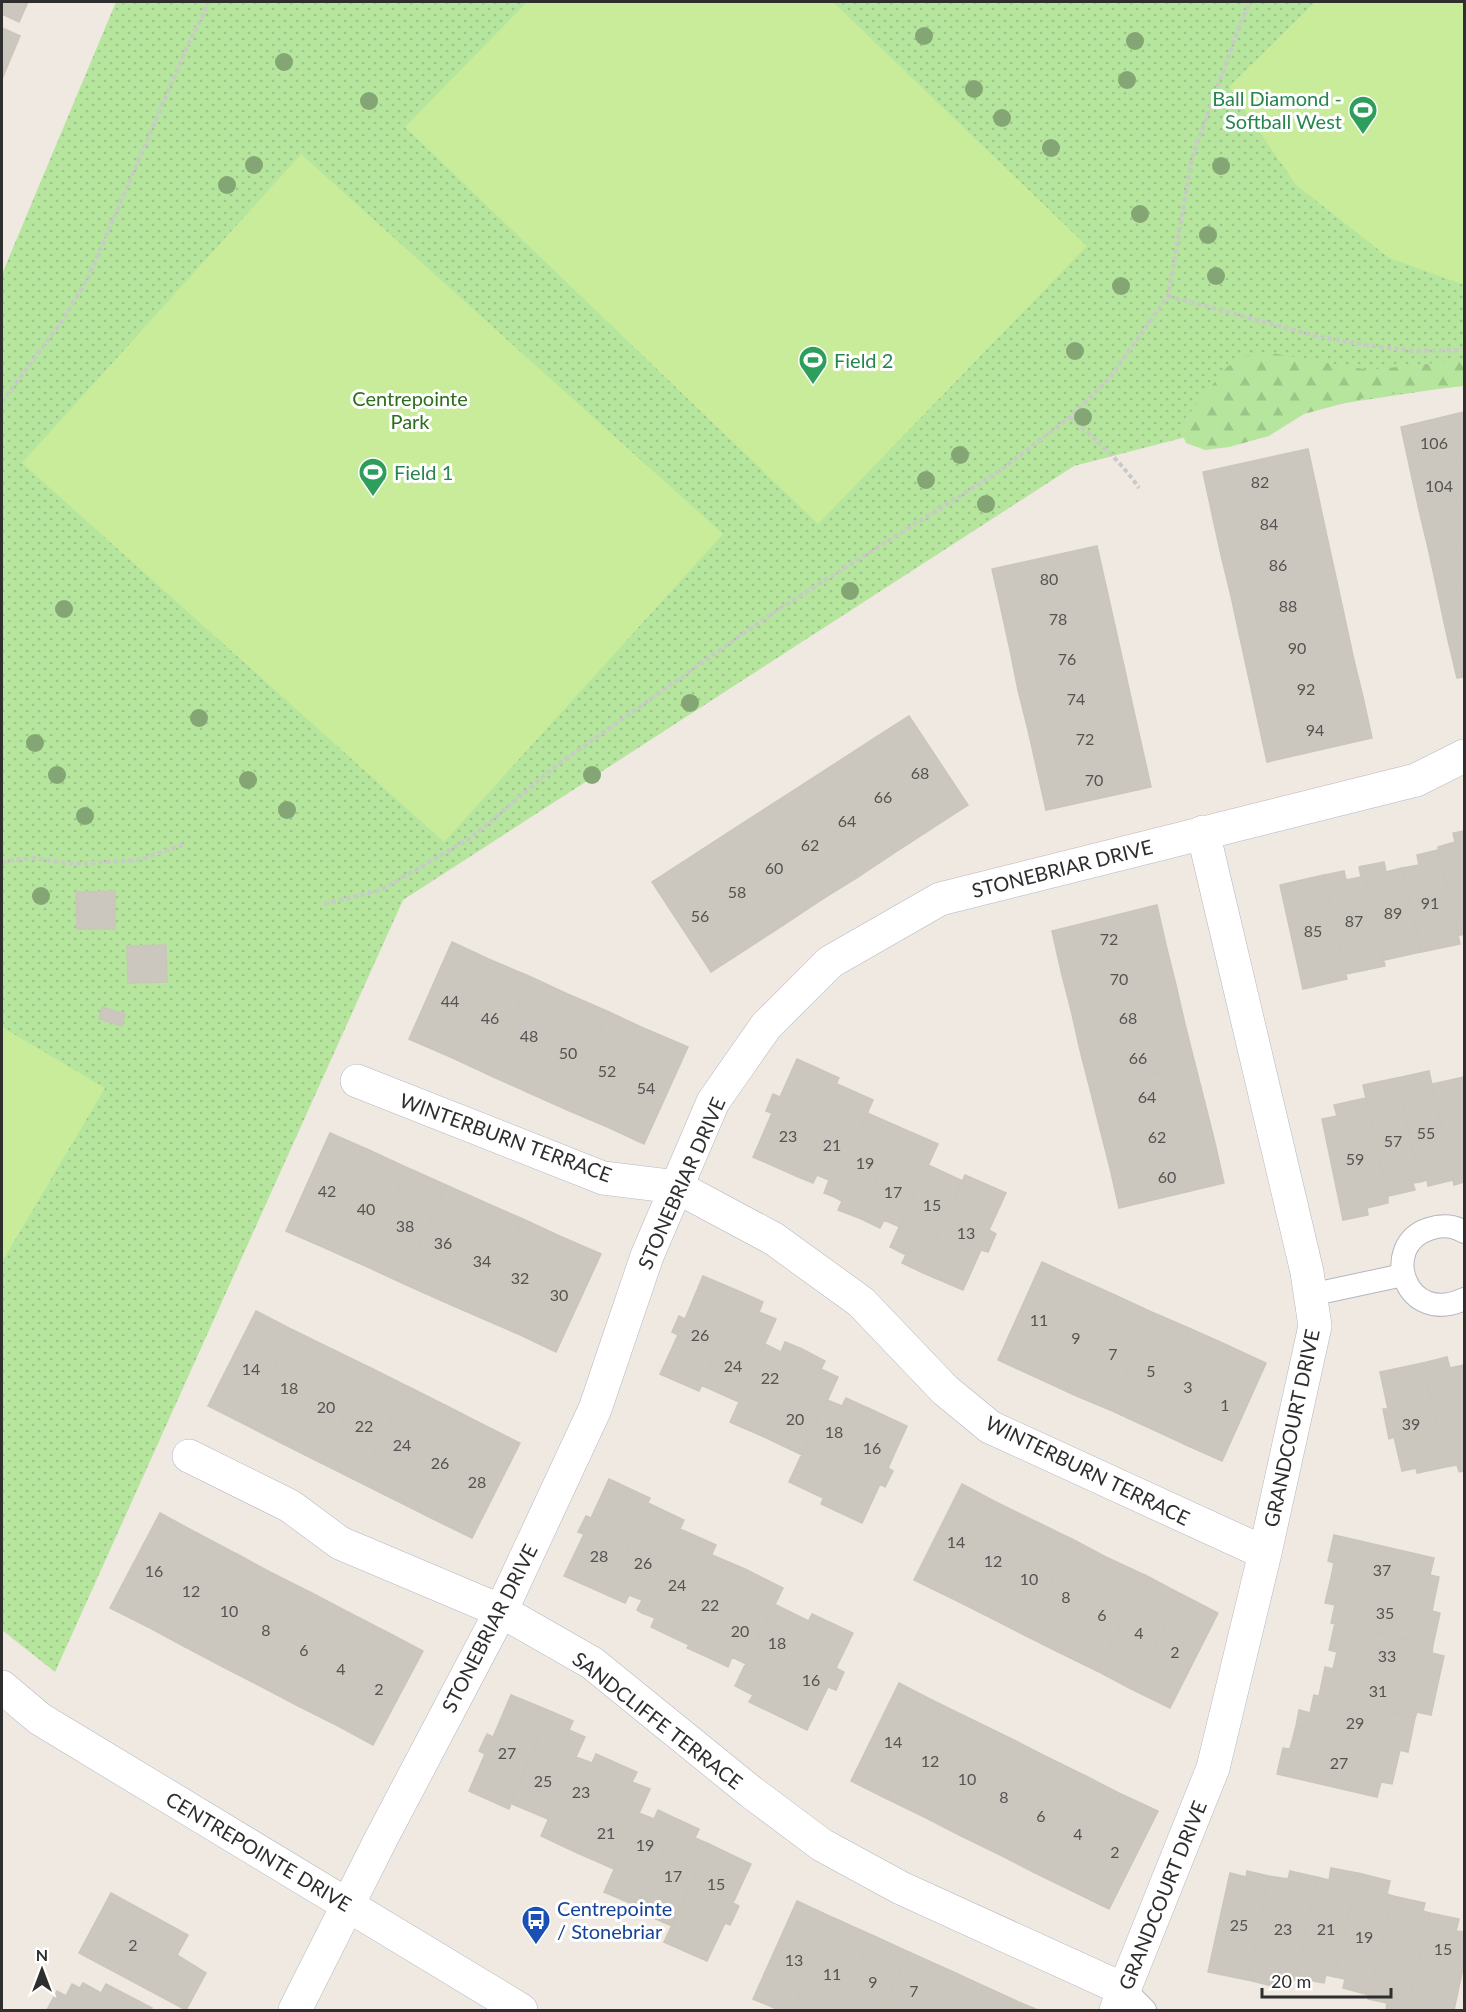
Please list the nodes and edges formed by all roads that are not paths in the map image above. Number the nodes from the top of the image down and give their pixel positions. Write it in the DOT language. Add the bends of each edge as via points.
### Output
graph roads {
  1 [pos="1464,756"];
  2 [pos="1203,832"];
  3 [pos="357,1081"];
  4 [pos="677,1187"];
  5 [pos="1464,1232"];
  6 [pos="1403,1275"];
  7 [pos="1310,1295"];
  8 [pos="1464,1299"];
  9 [pos="189,1456"];
  10 [pos="1265,1553"];
  11 [pos="501,1611"];
  12 [pos="2,1687"];
  13 [pos="348,1905"];
  14 [pos="1129,2004"];
  15 [pos="295,2010"];
  16 [pos="521,2010"];
  1 -- 2 [label="street, STONEBRIAR DRIVE" via="1416,780"];
  2 -- 4 [label="street, STONEBRIAR DRIVE" via="940,900 830,962 766,1026 713,1102"];
  2 -- 7 [label="street, GRANDCOURT DRIVE"];
  3 -- 4 [label="street, WINTERBURN TERRACE" via="603,1178"];
  4 -- 10 [label="street, WINTERBURN TERRACE" via="774,1239 861,1302 945,1390 990,1427"];
  4 -- 11 [label="street, STONEBRIAR DRIVE" via="647,1256 595,1409"];
  5 -- 6 [label="lane" via="1450,1226 1424,1230 1406,1249"];
  6 -- 7 [label="lane"];
  6 -- 8 [label="lane" via="1408,1287 1429,1304 1442,1306"];
  7 -- 10 [label="street, GRANDCOURT DRIVE" via="1315,1326"];
  9 -- 11 [label="street, SANDCLIFFE TERRACE" via="290,1506 340,1543"];
  10 -- 14 [label="street, GRANDCOURT DRIVE" via="1213,1768"];
  11 -- 13 [label="street, STONEBRIAR DRIVE"];
  11 -- 14 [label="street, SANDCLIFFE TERRACE" via="592,1663 822,1845"];
  12 -- 13 [label="street, CENTREPOINTE DRIVE" via="40,1719"];
  13 -- 15 [label="street, STONEBRIAR DRIVE"];
  13 -- 16 [label="street, CENTREPOINTE DRIVE"];
}
